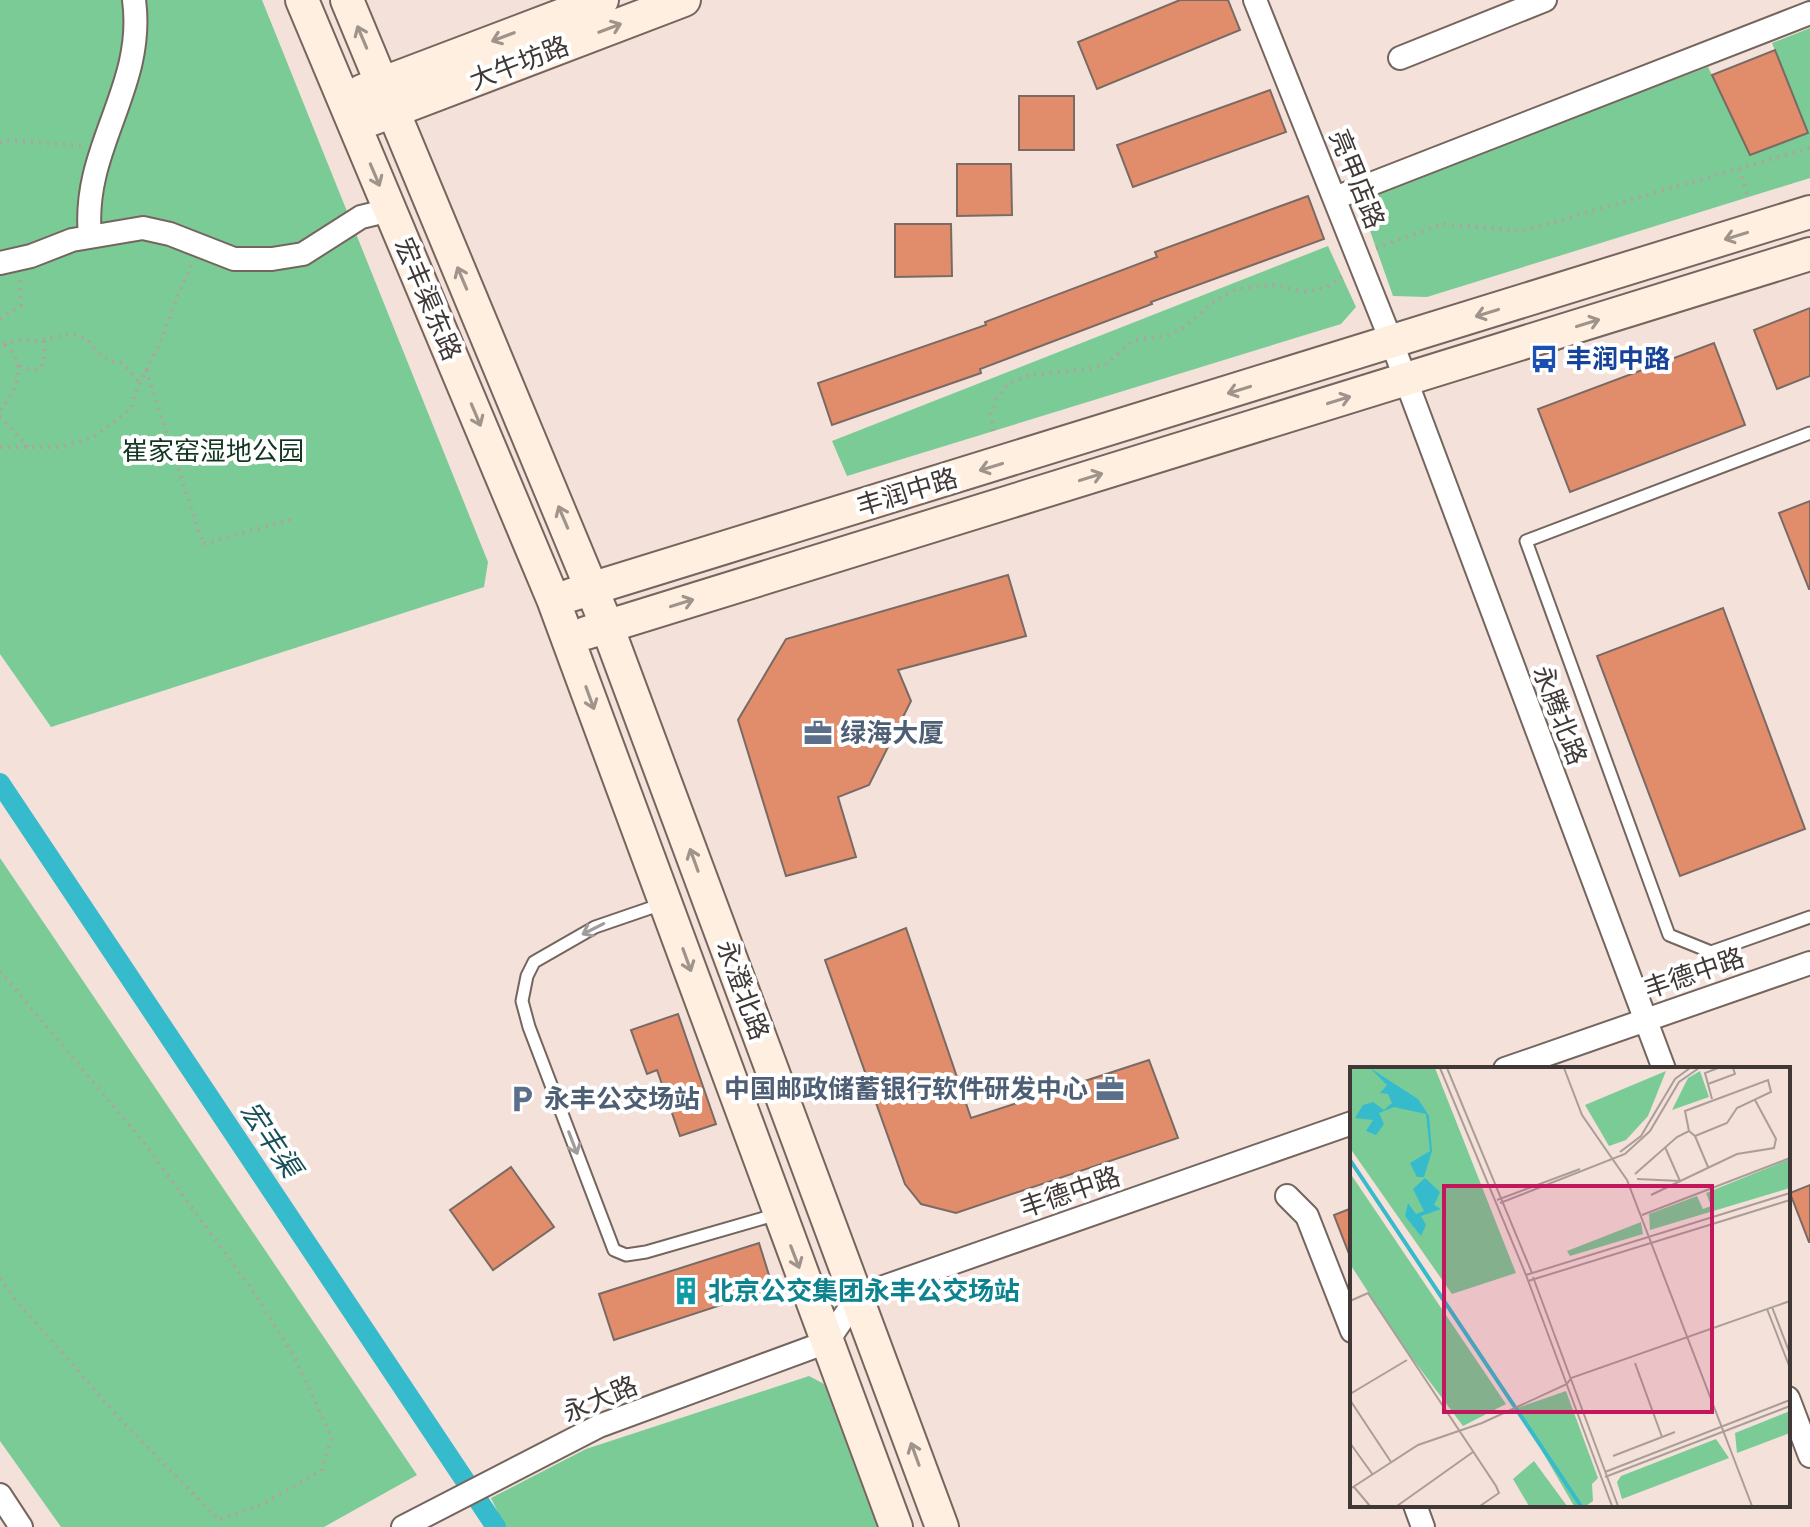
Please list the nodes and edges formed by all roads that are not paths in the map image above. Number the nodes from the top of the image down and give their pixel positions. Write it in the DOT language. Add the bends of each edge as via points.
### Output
graph roads {
  1 [pos="134,0"];
  2 [pos="302,0"];
  3 [pos="347,0"];
  4 [pos="602,0"];
  5 [pos="684,0"];
  6 [pos="1255,0"];
  7 [pos="1545,0"];
  8 [pos="1810,13"];
  9 [pos="1400,58"];
  10 [pos="387,97"];
  11 [pos="349,113"];
  12 [pos="1335,198"];
  13 [pos="390,210"];
  14 [pos="1810,212"];
  15 [pos="90,236"];
  16 [pos="1810,254"];
  17 [pos="7,261"];
  18 [pos="1392,343"];
  19 [pos="1404,380"];
  20 [pos="1810,433"];
  21 [pos="592,590"];
  22 [pos="553,599"];
  23 [pos="607,626"];
  24 [pos="568,639"];
  25 [pos="666,903"];
  26 [pos="1810,917"];
  27 [pos="1810,963"];
  28 [pos="1646,1020"];
  29 [pos="1511,1067"];
  30 [pos="1663,1067"];
  31 [pos="1350,1124"];
  32 [pos="1287,1196"];
  33 [pos="779,1214"];
  34 [pos="858,1296"];
  35 [pos="1350,1326"];
  36 [pos="827,1342"];
  37 [pos="1790,1403"];
  38 [pos="1810,1456"];
  39 [pos="0,1495"];
  40 [pos="1416,1507"];
  41 [pos="21,1527"];
  42 [pos="403,1527"];
  43 [pos="896,1527"];
  44 [pos="942,1527"];
  45 [pos="1423,1527"];
  1 -- 15 [label="street" via="133,61 101,147 88,213"];
  2 -- 11 [label="street, 宏丰渠东路"];
  10 -- 3 [label="street, 宏丰渠东路, one-way"];
  4 -- 10 [label="street, 大牛坊路, one-way"];
  10 -- 5 [label="street, 大牛坊路, one-way"];
  6 -- 12 [label="street, 亮甲店路"];
  7 -- 9 [label="street"];
  8 -- 12 [label="street"];
  10 -- 11 [label="street, 大牛坊路"];
  21 -- 10 [label="street, 宏丰渠东路, one-way"];
  11 -- 13 [label="street, 宏丰渠东路, one-way"];
  12 -- 18 [label="street, 亮甲店路"];
  13 -- 15 [label="street" via="361,217 303,254 272,259 234,259 143,228"];
  13 -- 22 [label="street, 宏丰渠东路, one-way"];
  14 -- 18 [label="street, 丰润中路, one-way"];
  15 -- 17 [label="street"];
  19 -- 16 [label="street, 丰润中路, one-way"];
  18 -- 19 [label="street, 亮甲店路"];
  18 -- 21 [label="street, 丰润中路, one-way"];
  23 -- 19 [label="street, 丰润中路, one-way"];
  19 -- 28 [label="street, 永腾北路"];
  20 -- 26 [label="lane" via="1526,541 1669,935 1711,952"];
  21 -- 22 [label="street, 丰润中路"];
  21 -- 23 [label="street, 永澄北路"];
  22 -- 24 [label="street, 永澄北路"];
  23 -- 24 [label="street, 丰润中路"];
  34 -- 23 [label="street, 永澄北路, one-way"];
  24 -- 25 [label="street, 永澄北路, one-way"];
  25 -- 33 [label="street, 永澄北路, one-way"];
  25 -- 33 [label="lane, one-way" via="595,927 534,962 522,1001 529,1027 614,1250 626,1255 646,1252"];
  27 -- 28 [label="street, 丰德中路"];
  28 -- 29 [label="street, 丰德中路"];
  28 -- 30 [label="street, 永腾北路"];
  31 -- 34 [label="street, 丰德中路"];
  32 -- 35 [label="street" via="1307,1216"];
  33 -- 36 [label="street, 永澄北路, one-way"];
  34 -- 36 [label="street"];
  44 -- 34 [label="street, 永澄北路, one-way"];
  36 -- 42 [label="street, 永大路" via="599,1426"];
  36 -- 43 [label="street, 永澄北路"];
  37 -- 38 [label="street"];
  39 -- 41 [label="street"];
  40 -- 45 [label="street"];
}
